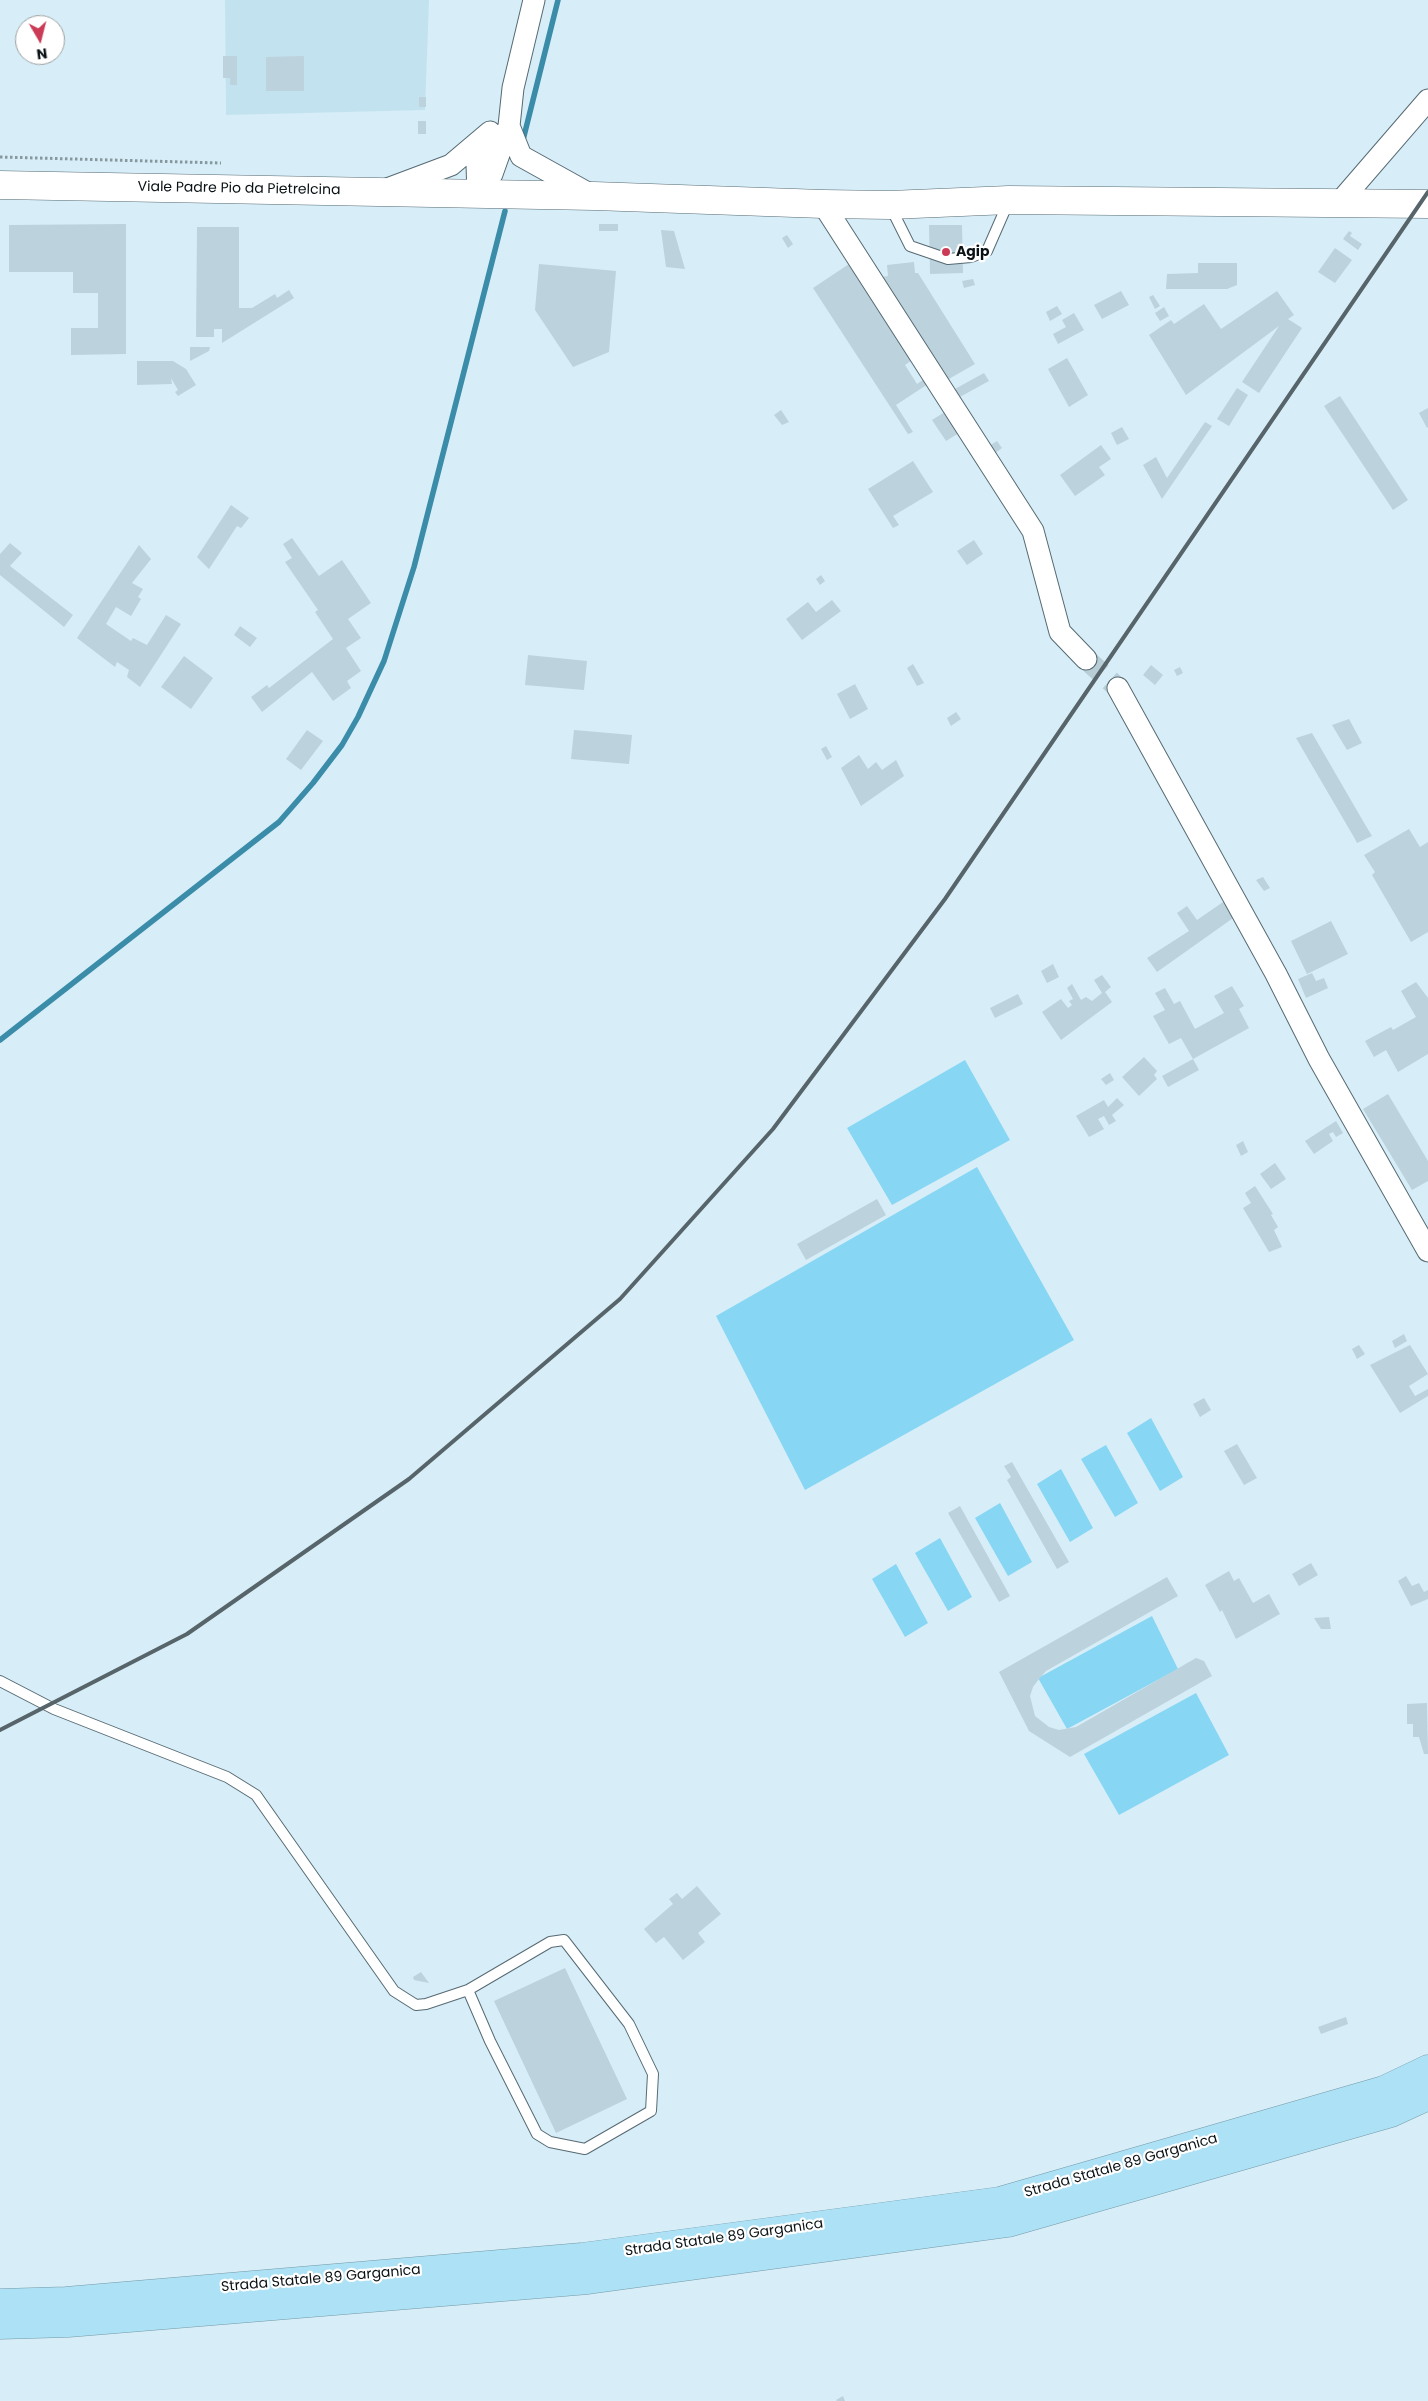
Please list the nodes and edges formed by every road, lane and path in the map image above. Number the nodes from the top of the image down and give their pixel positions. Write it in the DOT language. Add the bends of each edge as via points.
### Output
graph roads {
  1 [pos="534,0"];
  2 [pos="1428,100"];
  3 [pos="499,129"];
  4 [pos="0,157"];
  5 [pos="222,163"];
  6 [pos="2,185"];
  7 [pos="381,191"];
  8 [pos="478,194"];
  9 [pos="594,196"];
  10 [pos="1009,200"];
  11 [pos="1339,203"];
  12 [pos="823,204"];
  13 [pos="1428,204"];
  14 [pos="890,205"];
  15 [pos="1086,660"];
  16 [pos="1118,688"];
  17 [pos="1428,1251"];
  18 [pos="0,1681"];
  19 [pos="468,1990"];
  20 [pos="1428,2070"];
  21 [pos="1428,2096"];
  22 [pos="0,2303"];
  23 [pos="0,2325"];
  1 -- 3 [label="street" via="513,88"];
  2 -- 11 [label="street"];
  3 -- 7 [label="street" via="451,165"];
  3 -- 8 [label="street" via="492,174"];
  3 -- 9 [label="street" via="521,156"];
  4 -- 5 [label="path"];
  6 -- 7 [label="main road, Viale Padre Pio da Pietrelcina"];
  7 -- 8 [label="main road, Viale Padre Pio da Pietrelcina"];
  8 -- 9 [label="main road, Viale Padre Pio da Pietrelcina"];
  9 -- 12 [label="main road, Viale Padre Pio da Pietrelcina"];
  10 -- 11 [label="main road, Viale Padre Pio da Pietrelcina"];
  10 -- 14 [label="main road, Viale Padre Pio da Pietrelcina"];
  10 -- 14 [label="lane" via="987,251 971,257 948,258 910,246"];
  11 -- 13 [label="main road, Viale Padre Pio da Pietrelcina"];
  12 -- 14 [label="main road, Viale Padre Pio da Pietrelcina"];
  12 -- 15 [label="street" via="1032,532 1060,632"];
  16 -- 17 [label="street" via="1276,974 1319,1059"];
  18 -- 19 [label="lane" via="54,1709 227,1777 256,1794 394,1992 416,2005"];
  19 -- 19 [label="lane" via="537,2134 550,2142 585,2149 651,2111 653,2074 630,2024 564,1940 550,1942"];
  20 -- 22 [label="highway, Strada Statale 89 Garganica" via="1384,2090 1000,2201 582,2257 66,2301"];
  21 -- 23 [label="highway, Strada Statale 89 Garganica" via="1391,2113 1008,2223 588,2280 68,2323"];
}
